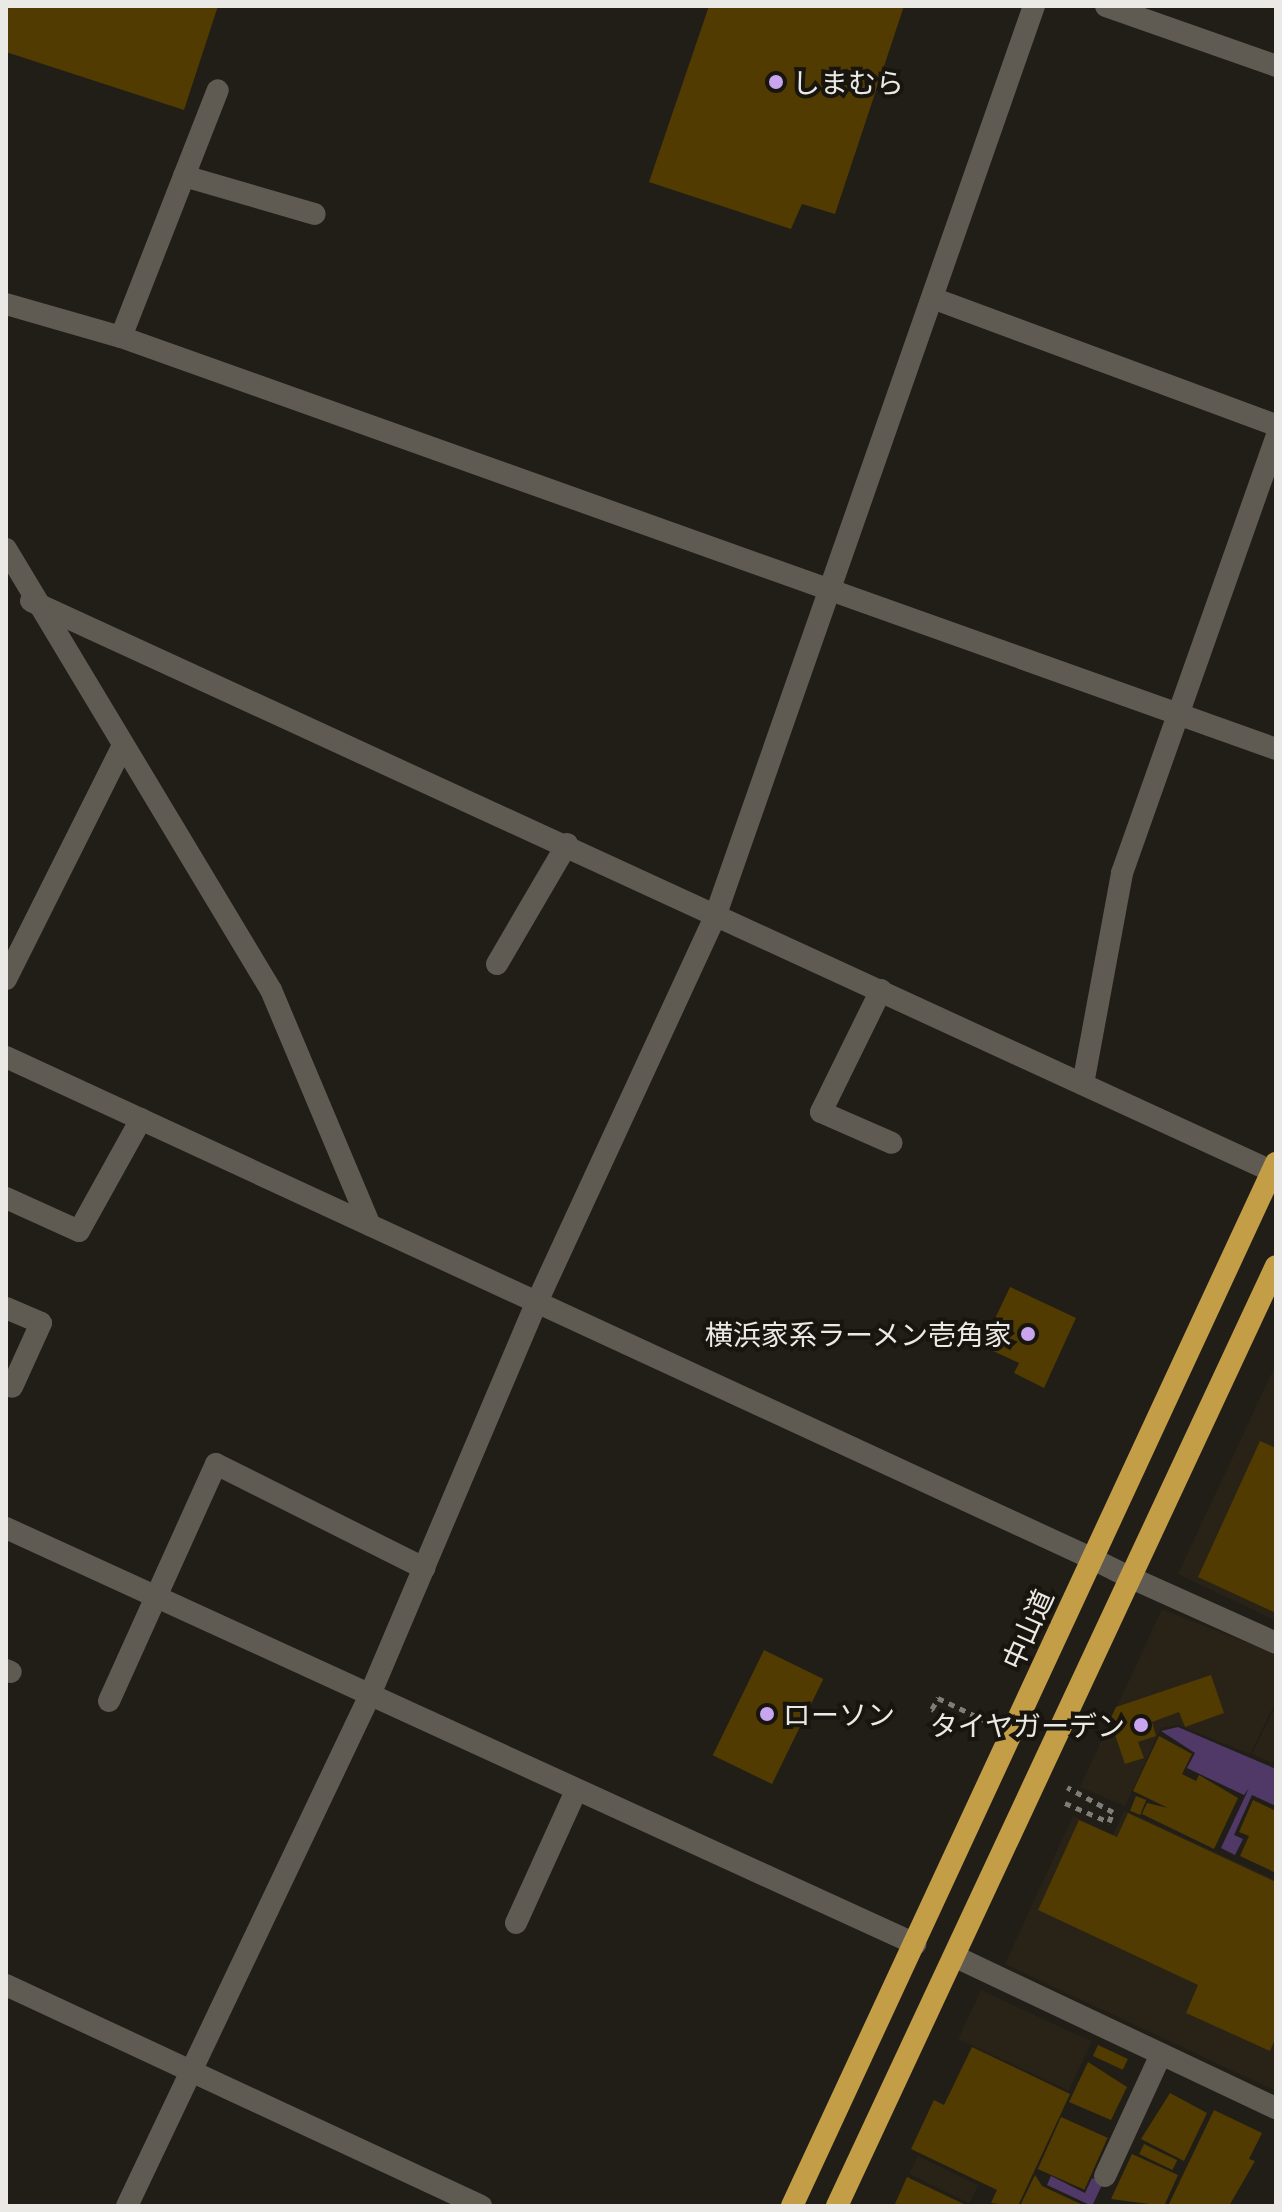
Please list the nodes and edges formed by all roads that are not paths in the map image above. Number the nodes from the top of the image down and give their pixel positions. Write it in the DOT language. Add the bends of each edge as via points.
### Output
graph roads {
  1 [pos="1034,6"];
  2 [pos="1106,6"];
  3 [pos="1276,66"];
  4 [pos="218,90"];
  5 [pos="184,176"];
  6 [pos="315,214"];
  7 [pos="935,299"];
  8 [pos="6,304"];
  9 [pos="121,337"];
  10 [pos="1276,425"];
  11 [pos="1276,439"];
  12 [pos="6,549"];
  13 [pos="825,591"];
  14 [pos="31,601"];
  15 [pos="1183,718"];
  16 [pos="122,747"];
  17 [pos="1276,749"];
  18 [pos="567,844"];
  19 [pos="716,914"];
  20 [pos="497,964"];
  21 [pos="6,979"];
  22 [pos="881,990"];
  23 [pos="6,1057"];
  24 [pos="1083,1084"];
  25 [pos="141,1119"];
  26 [pos="892,1143"];
  27 [pos="1275,1169"];
  28 [pos="6,1198"];
  29 [pos="370,1225"];
  30 [pos="1276,1266"];
  31 [pos="537,1302"];
  32 [pos="6,1308"];
  33 [pos="12,1387"];
  34 [pos="6,1528"];
  35 [pos="1091,1558"];
  36 [pos="424,1568"];
  37 [pos="1127,1576"];
  38 [pos="157,1598"];
  39 [pos="1276,1643"];
  40 [pos="369,1697"];
  41 [pos="109,1701"];
  42 [pos="576,1791"];
  43 [pos="516,1923"];
  44 [pos="915,1944"];
  45 [pos="956,1957"];
  46 [pos="6,1985"];
  47 [pos="1161,2054"];
  48 [pos="188,2071"];
  49 [pos="1276,2108"];
  50 [pos="1105,2176"];
  51 [pos="127,2206"];
  52 [pos="481,2206"];
  53 [pos="792,2206"];
  54 [pos="837,2206"];
  1 -- 7 [label="street"];
  2 -- 3 [label="street"];
  4 -- 5 [label="street"];
  5 -- 6 [label="street"];
  5 -- 9 [label="street"];
  7 -- 10 [label="street"];
  7 -- 13 [label="street"];
  8 -- 9 [label="street"];
  9 -- 13 [label="street"];
  11 -- 15 [label="street"];
  12 -- 14 [label="street"];
  13 -- 15 [label="street"];
  13 -- 19 [label="street"];
  14 -- 16 [label="street"];
  14 -- 18 [label="street"];
  15 -- 17 [label="street"];
  15 -- 24 [label="street" via="1122,873"];
  16 -- 21 [label="street"];
  16 -- 29 [label="street" via="271,990"];
  18 -- 19 [label="street"];
  18 -- 20 [label="street"];
  19 -- 22 [label="street"];
  19 -- 31 [label="street"];
  22 -- 24 [label="street"];
  22 -- 26 [label="street" via="821,1112"];
  23 -- 25 [label="street"];
  24 -- 27 [label="street"];
  25 -- 28 [label="street" via="79,1231"];
  25 -- 29 [label="street"];
  27 -- 35 [label="highway, 中山道"];
  29 -- 31 [label="street"];
  30 -- 37 [label="highway"];
  31 -- 35 [label="street"];
  31 -- 36 [label="street"];
  32 -- 33 [label="street" via="41,1323"];
  34 -- 38 [label="street"];
  35 -- 37 [label="street"];
  35 -- 44 [label="highway, 中山道"];
  36 -- 38 [label="street" via="216,1464"];
  36 -- 40 [label="street"];
  37 -- 39 [label="street"];
  37 -- 45 [label="highway"];
  38 -- 40 [label="street"];
  38 -- 41 [label="street"];
  40 -- 42 [label="street"];
  40 -- 48 [label="street"];
  42 -- 43 [label="street"];
  42 -- 44 [label="street"];
  44 -- 53 [label="highway, 中山道"];
  45 -- 47 [label="street"];
  45 -- 54 [label="highway"];
  46 -- 48 [label="street"];
  47 -- 49 [label="street"];
  47 -- 50 [label="street"];
  48 -- 51 [label="street"];
  48 -- 52 [label="street"];
}
